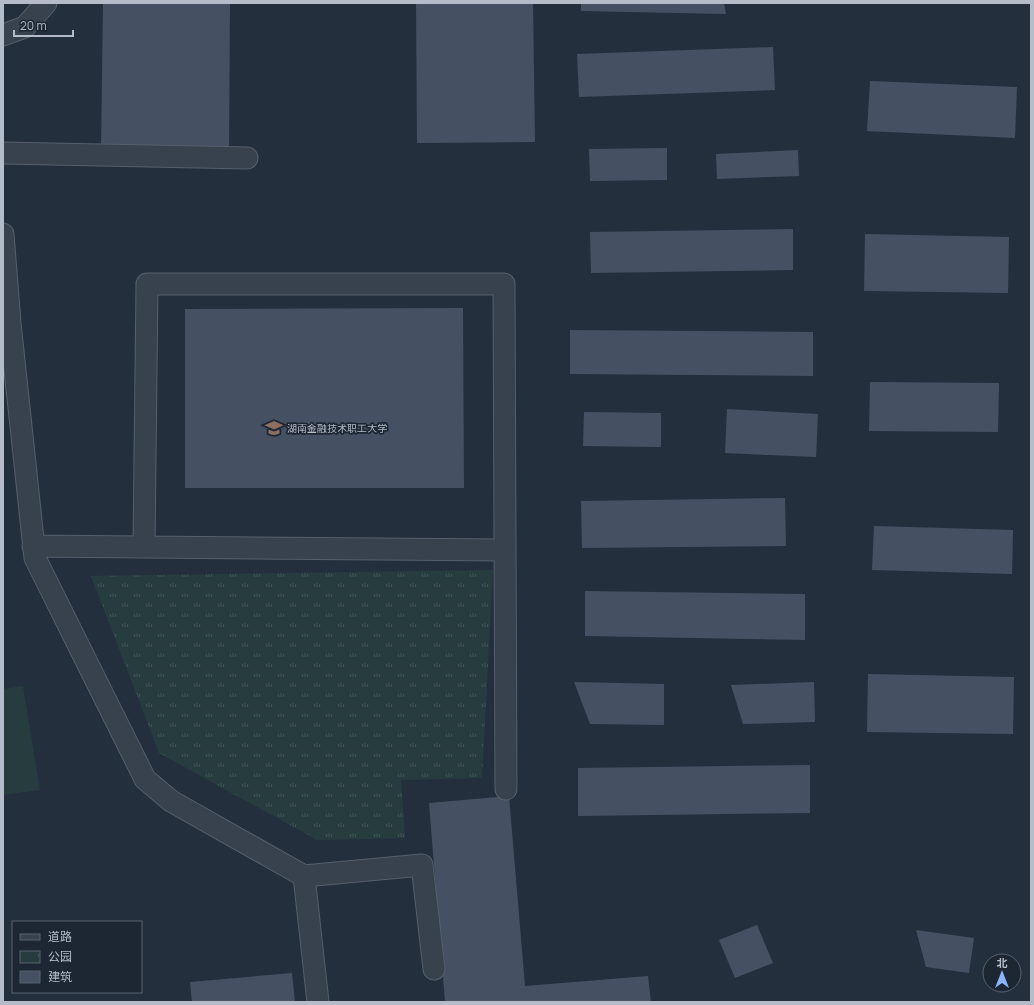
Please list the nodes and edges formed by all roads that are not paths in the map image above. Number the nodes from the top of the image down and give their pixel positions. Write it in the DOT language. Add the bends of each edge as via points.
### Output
graph roads {
  1 [pos="46,3"];
  2 [pos="3,35"];
  3 [pos="3,153"];
  4 [pos="247,158"];
  5 [pos="3,234"];
  6 [pos="33,546"];
  7 [pos="144,546"];
  8 [pos="504,550"];
  9 [pos="506,789"];
  10 [pos="304,876"];
  11 [pos="434,969"];
  12 [pos="318,1002"];
  1 -- 2 [label="lane" via="25,27"];
  3 -- 4 [label="lane"];
  5 -- 6 [label="lane"];
  6 -- 7 [label="lane"];
  6 -- 10 [label="lane" via="35,558 145,780 171,801"];
  7 -- 8 [label="lane"];
  7 -- 8 [label="lane" via="147,284 504,284"];
  8 -- 9 [label="lane"];
  10 -- 11 [label="lane" via="422,865"];
  10 -- 12 [label="lane"];
}
